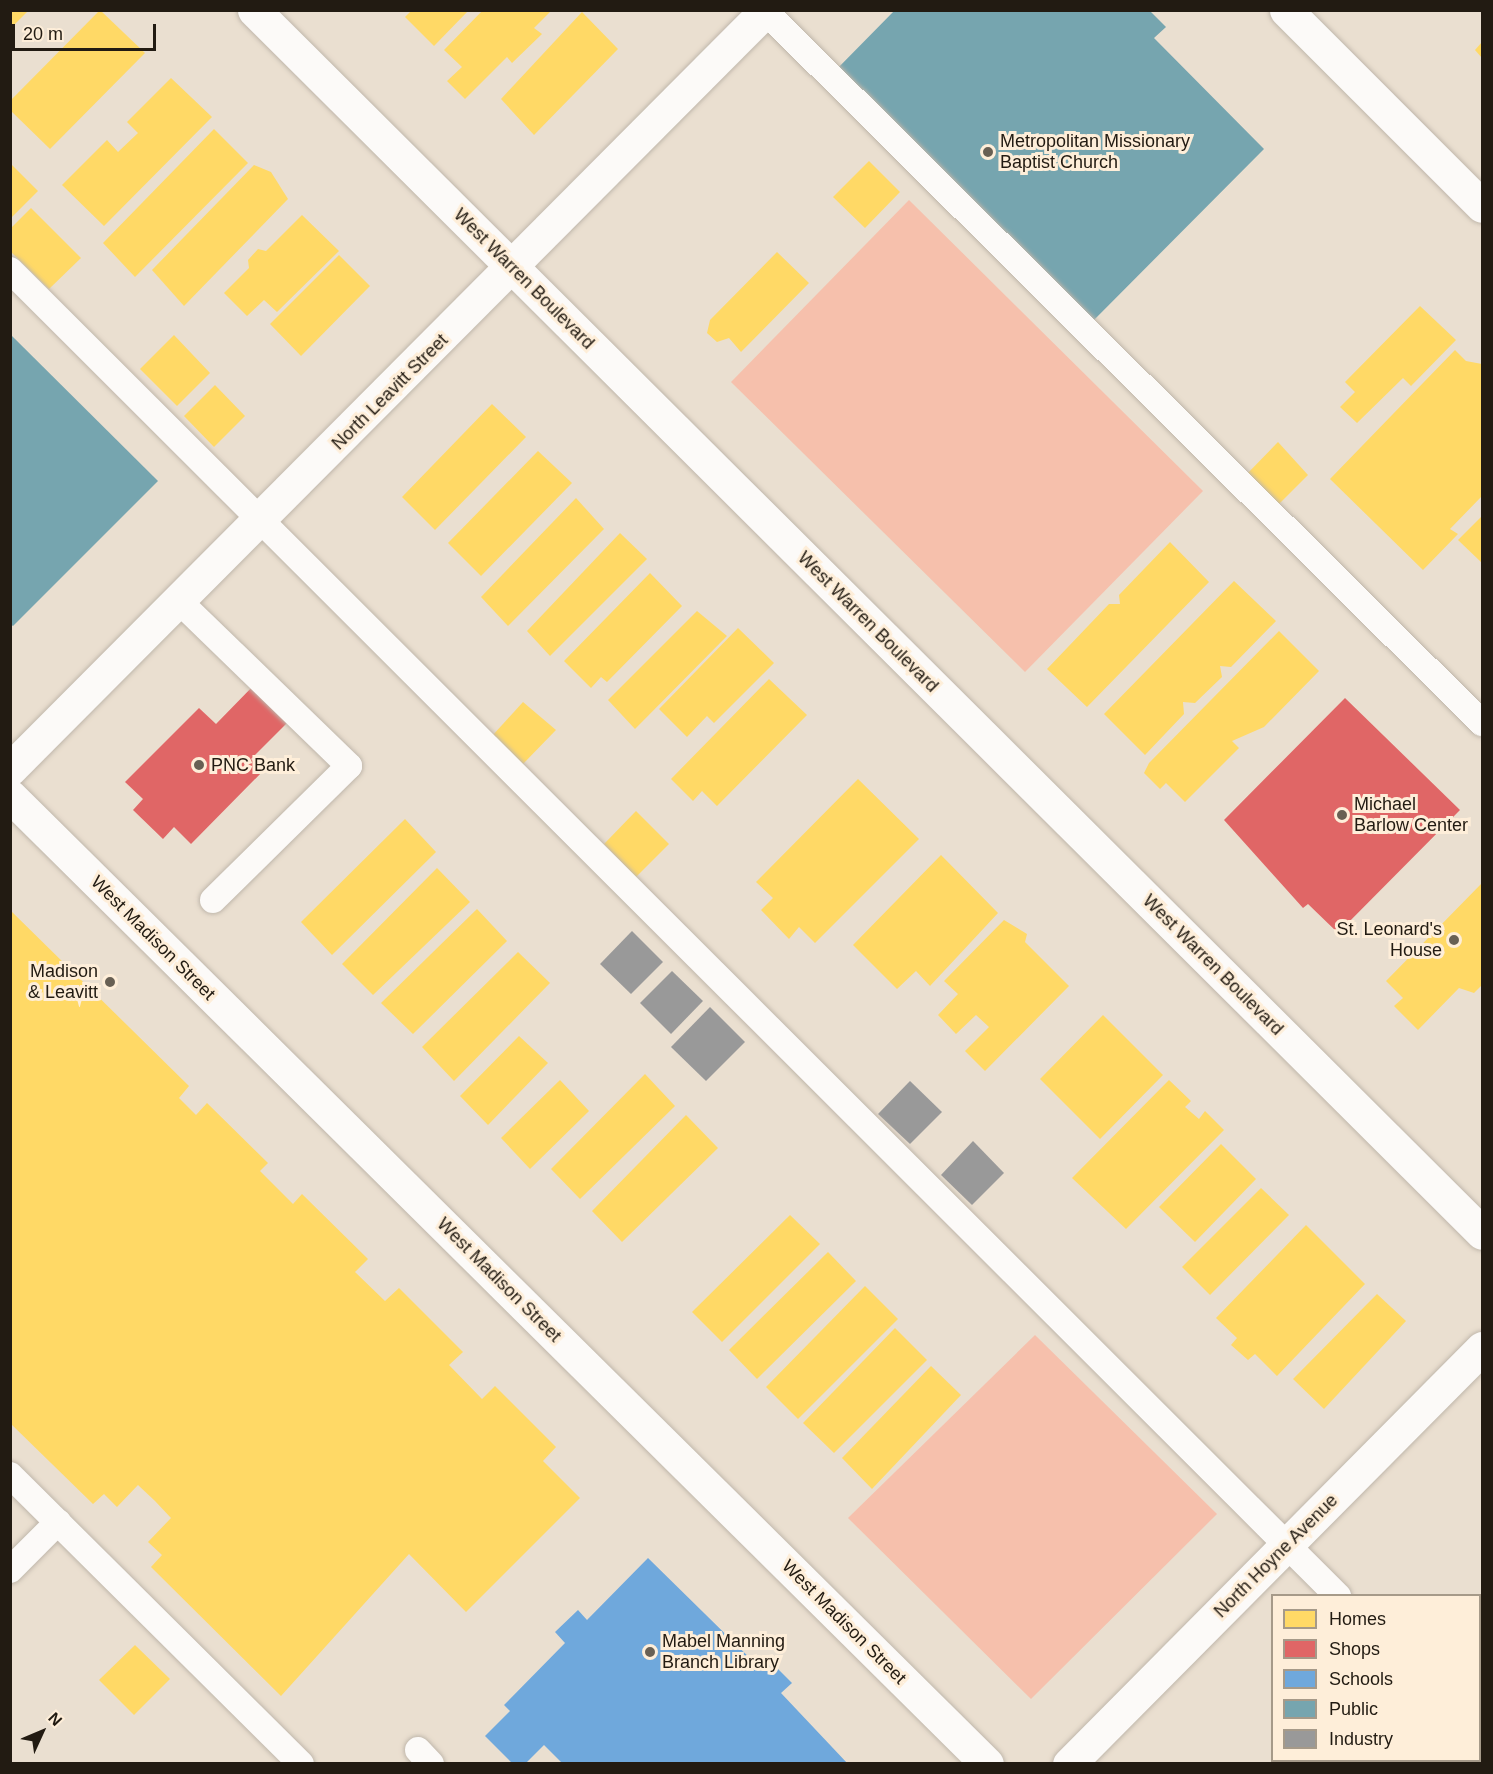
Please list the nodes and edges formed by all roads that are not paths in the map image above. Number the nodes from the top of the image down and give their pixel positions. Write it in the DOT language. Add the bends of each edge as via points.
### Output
graph roads {
  1 [pos="254,10"];
  2 [pos="1286,10"];
  3 [pos="765,11"];
  4 [pos="1482,206"];
  5 [pos="512,267"];
  6 [pos="10,270"];
  7 [pos="262,521"];
  8 [pos="181,603"];
  9 [pos="1482,723"];
  10 [pos="10,769"];
  11 [pos="10,796"];
  12 [pos="213,900"];
  13 [pos="1482,1233"];
  14 [pos="1482,1348"];
  15 [pos="10,1475"];
  16 [pos="58,1522"];
  17 [pos="1287,1544"];
  18 [pos="10,1570"];
  19 [pos="1336,1594"];
  20 [pos="301,1764"];
  21 [pos="987,1764"];
  22 [pos="1069,1764"];
  1 -- 5 [label="street, West Warren Boulevard"];
  2 -- 4 [label="street"];
  3 -- 5 [label="street, North Leavitt Street"];
  3 -- 9 [label="lane"];
  5 -- 7 [label="street, North Leavitt Street"];
  5 -- 13 [label="street, West Warren Boulevard"];
  6 -- 7 [label="lane"];
  7 -- 8 [label="street, North Leavitt Street"];
  7 -- 17 [label="lane"];
  8 -- 10 [label="street, North Leavitt Street"];
  8 -- 12 [label="lane" via="349,766"];
  11 -- 21 [label="street, West Madison Street"];
  14 -- 17 [label="street, North Hoyne Avenue"];
  15 -- 16 [label="lane"];
  16 -- 18 [label="lane"];
  16 -- 20 [label="lane"];
  17 -- 19 [label="lane"];
  17 -- 22 [label="street, North Hoyne Avenue"];
}
